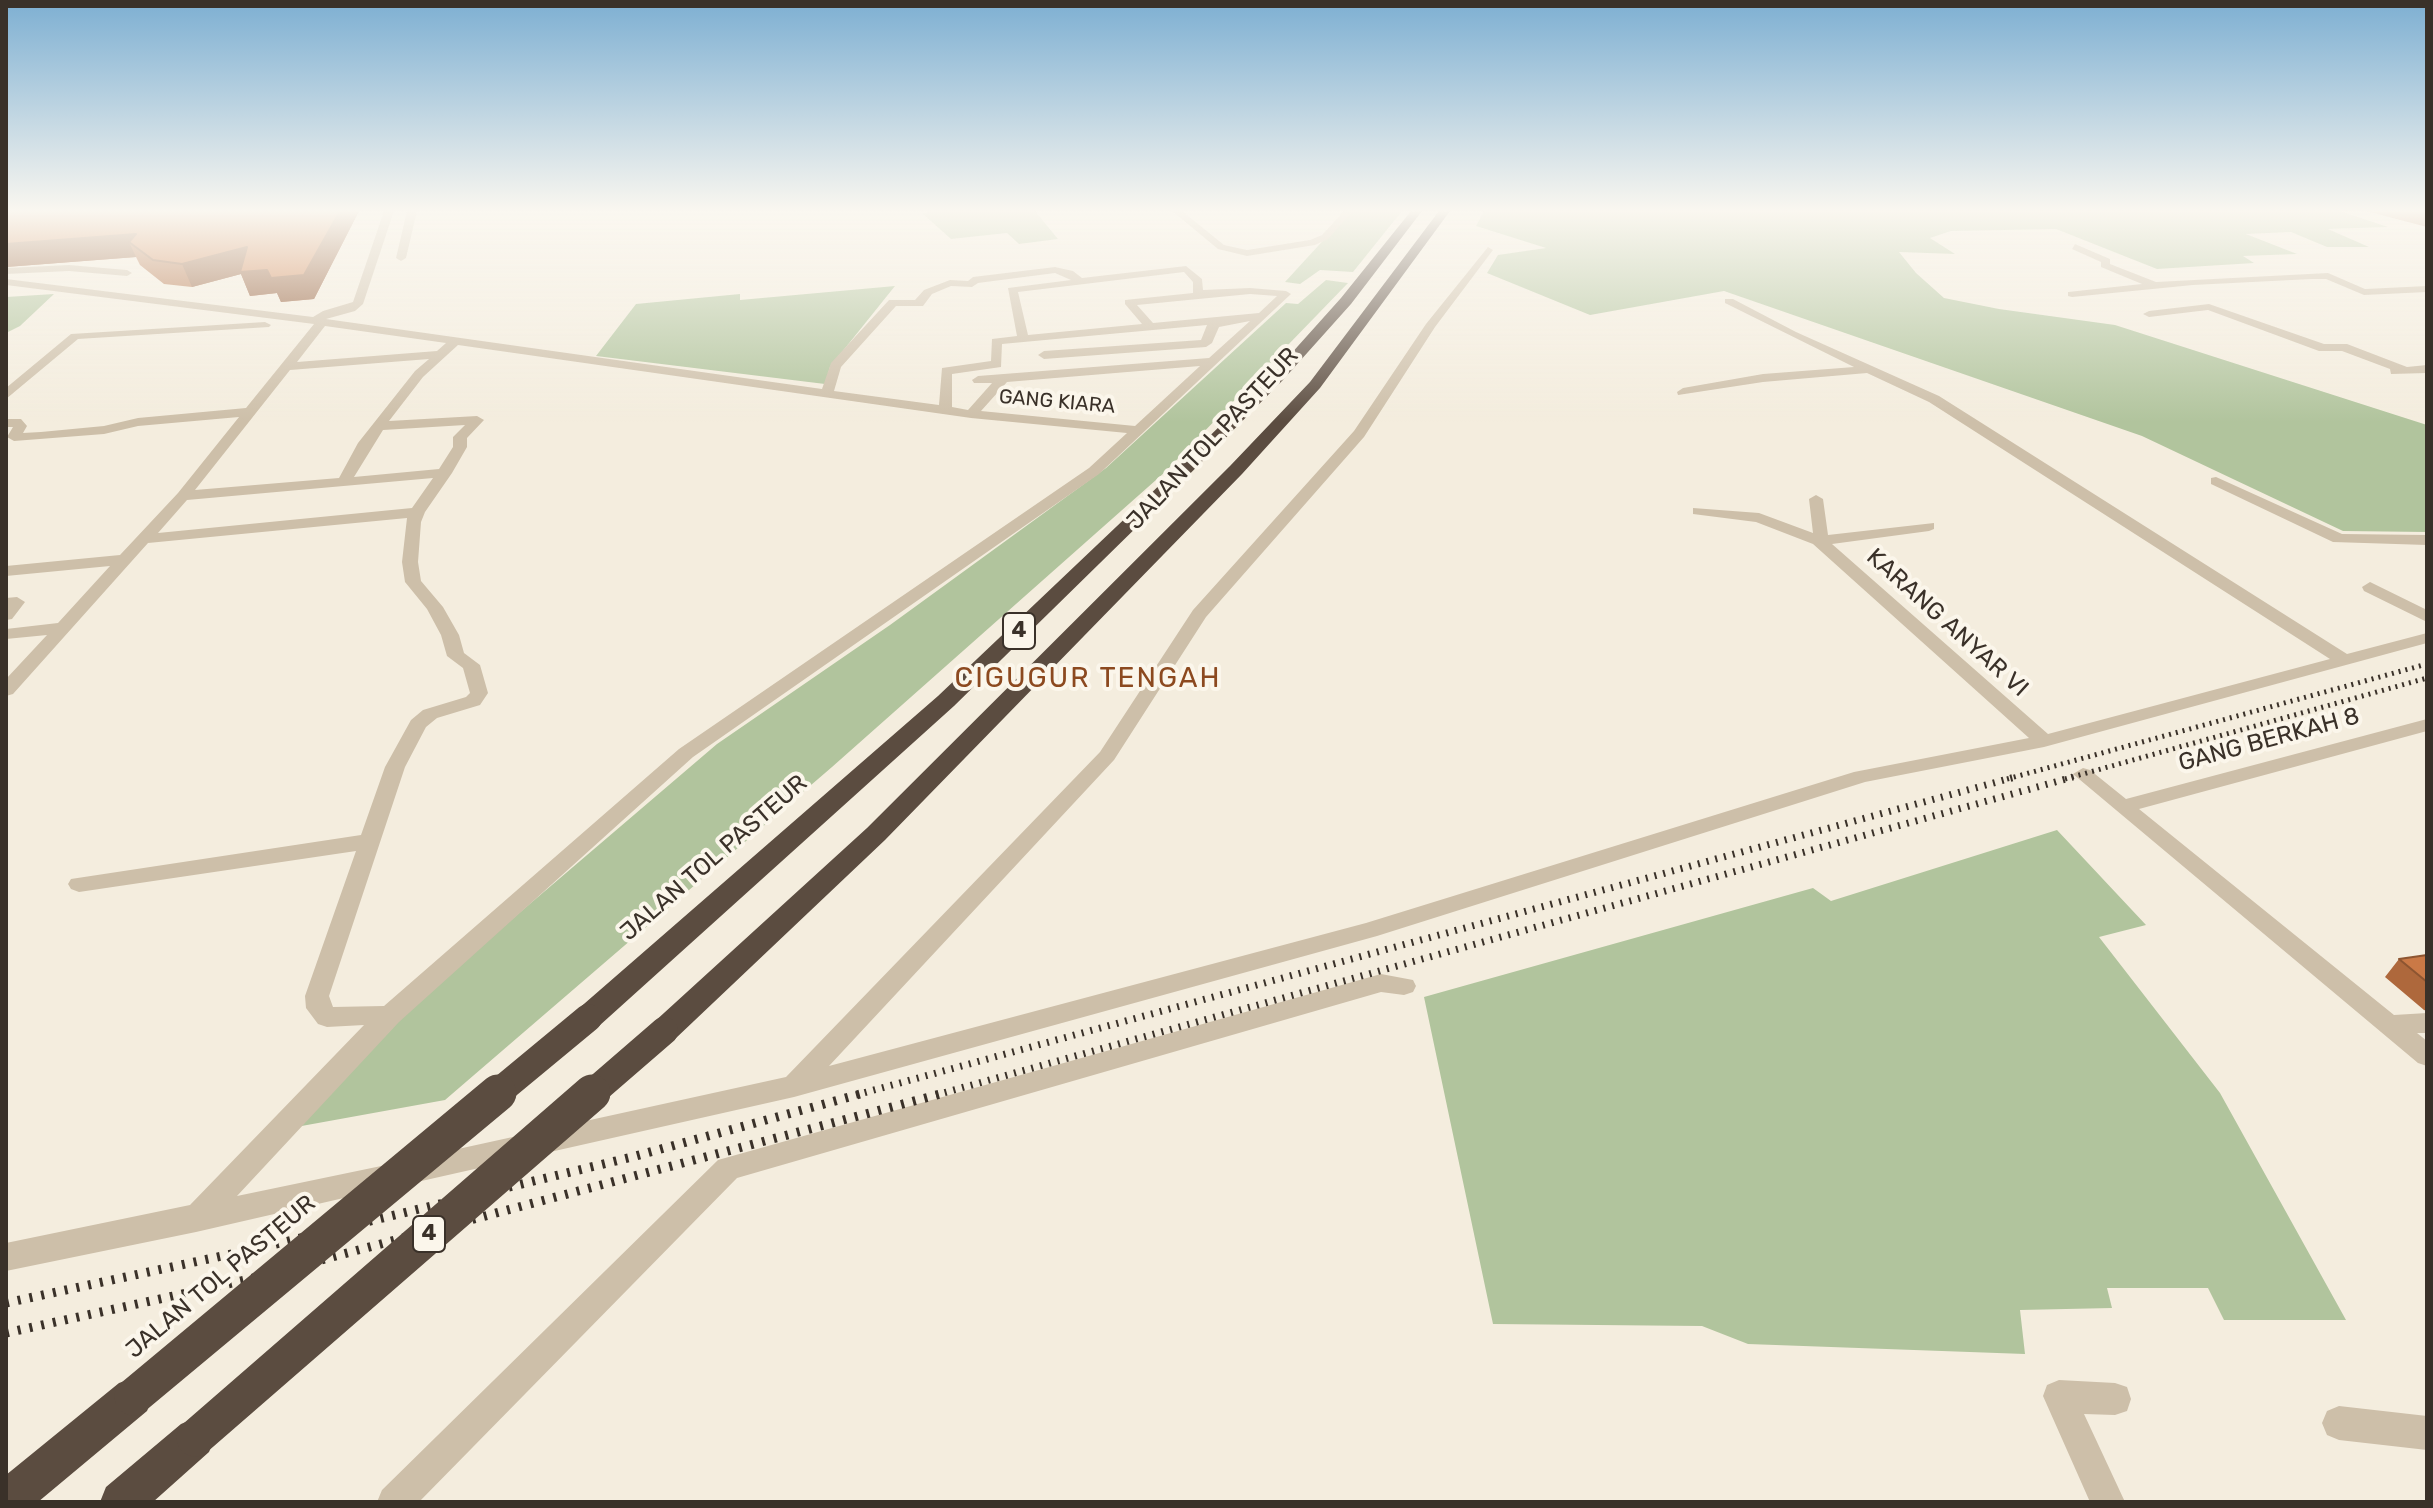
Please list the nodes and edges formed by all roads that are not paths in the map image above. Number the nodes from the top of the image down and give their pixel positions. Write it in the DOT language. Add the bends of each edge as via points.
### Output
graph roads {
  1 [pos="366,281"];
  2 [pos="973,281"];
  3 [pos="1086,281"];
  4 [pos="1198,281"];
  5 [pos="1361,281"];
  6 [pos="1392,281"];
  7 [pos="1464,281"];
  8 [pos="2144,281"];
  9 [pos="2235,281"];
  10 [pos="2340,281"];
  11 [pos="6,282"];
  12 [pos="1081,282"];
  13 [pos="2155,286"];
  14 [pos="2427,289"];
  15 [pos="1198,293"];
  16 [pos="2072,294"];
  17 [pos="1729,301"];
  18 [pos="2149,314"];
  19 [pos="315,321"];
  20 [pos="1258,321"];
  21 [pos="1150,326"];
  22 [pos="1023,338"];
  23 [pos="456,340"];
  24 [pos="442,354"];
  25 [pos="1044,355"];
  26 [pos="1210,362"];
  27 [pos="289,366"];
  28 [pos="1869,369"];
  29 [pos="2427,369"];
  30 [pos="1005,376"];
  31 [pos="946,385"];
  32 [pos="827,392"];
  33 [pos="1683,392"];
  34 [pos="6,395"];
  35 [pos="945,410"];
  36 [pos="249,412"];
  37 [pos="971,414"];
  38 [pos="6,423"];
  39 [pos="379,426"];
  40 [pos="1139,430"];
  41 [pos="445,473"];
  42 [pos="345,480"];
  43 [pos="2216,481"];
  44 [pos="183,496"];
  45 [pos="1816,499"];
  46 [pos="1698,511"];
  47 [pos="417,512"];
  48 [pos="1929,526"];
  49 [pos="146,539"];
  50 [pos="2427,540"];
  51 [pos="1819,541"];
  52 [pos="122,560"];
  53 [pos="6,571"];
  54 [pos="2370,587"];
  55 [pos="6,603"];
  56 [pos="6,615"];
  57 [pos="2427,617"];
  58 [pos="60,628"];
  59 [pos="6,634"];
  60 [pos="2427,638"];
  61 [pos="2343,659"];
  62 [pos="6,690"];
  63 [pos="2427,725"];
  64 [pos="2044,741"];
  65 [pos="2083,774"];
  66 [pos="2124,806"];
  67 [pos="369,841"];
  68 [pos="79,884"];
  69 [pos="1404,986"];
  70 [pos="390,1015"];
  71 [pos="2427,1023"];
  72 [pos="2389,1025"];
  73 [pos="2427,1056"];
  74 [pos="794,1086"];
  75 [pos="196,1219"];
  76 [pos="6,1257"];
  77 [pos="2115,1399"];
  78 [pos="2339,1423"];
  79 [pos="2427,1433"];
  80 [pos="6,1502"];
  81 [pos="121,1502"];
  82 [pos="394,1502"];
  83 [pos="2108,1502"];
  1 -- 19 [label="street" via="358,304"];
  2 -- 32 [label="street" via="950,283 921,297 919,304 893,302 835,366"];
  3 -- 12 [label="street"];
  4 -- 15 [label="street"];
  5 -- 80 [label="highway, JALAN TOL PASTEUR / 4, bridge" via="1277,378 946,701 588,1018"];
  6 -- 81 [label="highway, JALAN TOL PASTEUR / 4, bridge" via="1315,385 1236,470 876,834 664,1031"];
  7 -- 74 [label="street" via="1359,434 1199,614 1107,756"];
  8 -- 13 [label="street"];
  9 -- 13 [label="street"];
  10 -- 14 [label="street" via="2364,292"];
  11 -- 19 [label="street"];
  12 -- 22 [label="street" via="1012,290"];
  13 -- 16 [label="street"];
  15 -- 20 [label="street" via="1286,294"];
  15 -- 21 [label="street" via="1129,302"];
  17 -- 28 [label="street"];
  18 -- 29 [label="street" via="2209,307 2323,348 2343,347 2399,370"];
  19 -- 23 [label="street, GANG KIARA"];
  19 -- 27 [label="street"];
  19 -- 34 [label="street" via="75,336"];
  20 -- 21 [label="street"];
  20 -- 25 [label="street" via="1216,324 1206,343"];
  20 -- 26 [label="street"];
  21 -- 22 [label="street"];
  22 -- 31 [label="street" via="995,342 997,364 946,371"];
  23 -- 24 [label="street"];
  23 -- 32 [label="street, GANG KIARA"];
  24 -- 27 [label="street"];
  24 -- 39 [label="street" via="419,374"];
  26 -- 30 [label="street"];
  26 -- 40 [label="street"];
  27 -- 36 [label="street"];
  28 -- 33 [label="street" via="1763,378"];
  28 -- 61 [label="street" via="1934,399"];
  30 -- 31 [label="street"];
  30 -- 37 [label="street"];
  31 -- 35 [label="street"];
  32 -- 35 [label="street, GANG KIARA"];
  35 -- 37 [label="street, GANG KIARA"];
  36 -- 38 [label="street" via="41,436 14,437 20,426"];
  36 -- 44 [label="street"];
  37 -- 40 [label="street, GANG KIARA"];
  39 -- 41 [label="street" via="477,420 460,437"];
  39 -- 42 [label="street"];
  40 -- 70 [label="street" via="1094,471 686,753"];
  41 -- 42 [label="street"];
  41 -- 47 [label="street"];
  42 -- 44 [label="street"];
  43 -- 50 [label="street" via="2339,539"];
  44 -- 49 [label="street"];
  45 -- 51 [label="street"];
  46 -- 51 [label="street" via="1759,518"];
  47 -- 49 [label="street"];
  47 -- 67 [label="street" via="410,562 413,582 445,625 456,656 471,665 479,693 473,701 430,714 418,724 395,767"];
  48 -- 51 [label="street"];
  49 -- 52 [label="street"];
  51 -- 64 [label="street, KARANG ANYAR VI"];
  52 -- 53 [label="street"];
  52 -- 58 [label="street"];
  54 -- 57 [label="street"];
  55 -- 56 [label="street" via="17,602"];
  58 -- 59 [label="street"];
  58 -- 62 [label="street"];
  60 -- 61 [label="street"];
  61 -- 64 [label="street"];
  63 -- 66 [label="street, GANG BERKAH 8"];
  64 -- 74 [label="street" via="1861,776 1369,930"];
  65 -- 66 [label="street"];
  66 -- 72 [label="street"];
  67 -- 68 [label="street"];
  67 -- 70 [label="street" via="317,996 327,1017"];
  69 -- 82 [label="street" via="1381,983 728,1169"];
  70 -- 75 [label="street"];
  71 -- 72 [label="street"];
  72 -- 73 [label="street"];
  74 -- 75 [label="street"];
  75 -- 76 [label="street"];
  77 -- 83 [label="street" via="2059,1396"];
  78 -- 79 [label="street"];
}
